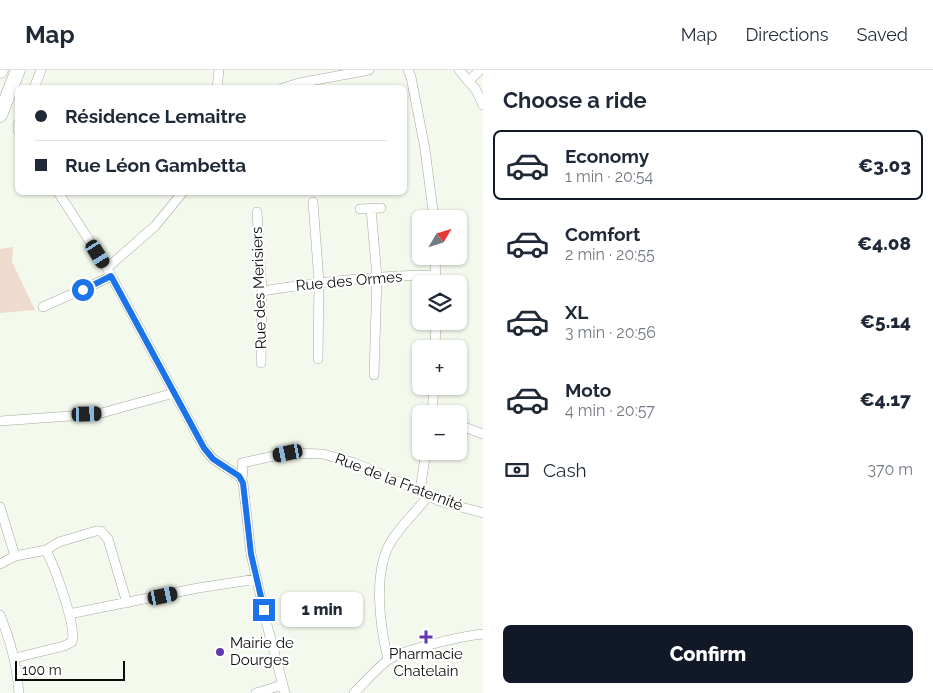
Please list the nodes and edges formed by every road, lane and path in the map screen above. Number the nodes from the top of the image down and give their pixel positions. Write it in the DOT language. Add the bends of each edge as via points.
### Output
graph roads {
  1 [pos="17,70"];
  2 [pos="41,70"];
  3 [pos="219,70"];
  4 [pos="369,70"];
  5 [pos="408,70"];
  6 [pos="459,70"];
  7 [pos="480,70"];
  8 [pos="470,80"];
  9 [pos="35,85"];
  10 [pos="217,85"];
  11 [pos="293,85"];
  12 [pos="483,105"];
  13 [pos="0,107"];
  14 [pos="0,115"];
  15 [pos="60,195"];
  16 [pos="181,195"];
  17 [pos="313,202"];
  18 [pos="381,208"];
  19 [pos="360,209"];
  20 [pos="371,209"];
  21 [pos="433,210"];
  22 [pos="257,212"];
  23 [pos="109,272"];
  24 [pos="377,277"];
  25 [pos="412,278"];
  26 [pos="319,282"];
  27 [pos="262,290"];
  28 [pos="43,307"];
  29 [pos="318,359"];
  30 [pos="261,363"];
  31 [pos="374,375"];
  32 [pos="174,393"];
  33 [pos="0,421"];
  34 [pos="467,428"];
  35 [pos="483,434"];
  36 [pos="425,460"];
  37 [pos="241,479"];
  38 [pos="420,491"];
  39 [pos="428,496"];
  40 [pos="0,507"];
  41 [pos="483,513"];
  42 [pos="46,550"];
  43 [pos="15,556"];
  44 [pos="0,564"];
  45 [pos="257,578"];
  46 [pos="127,603"];
  47 [pos="69,614"];
  48 [pos="0,615"];
  49 [pos="483,634"];
  50 [pos="15,658"];
  51 [pos="388,660"];
  52 [pos="284,689"];
  53 [pos="19,693"];
  54 [pos="256,693"];
  55 [pos="354,693"];
  1 -- 13 [label="highway"];
  1 -- 14 [label="highway"];
  2 -- 9 [label="street"];
  3 -- 10 [label="street"];
  4 -- 11 [label="street"];
  5 -- 21 [label="street" via="425,149"];
  6 -- 8 [label="street"];
  7 -- 8 [label="street"];
  8 -- 12 [label="street"];
  15 -- 23 [label="street"];
  16 -- 23 [label="street"];
  17 -- 26 [label="street"];
  18 -- 20 [label="street"];
  19 -- 20 [label="street"];
  20 -- 24 [label="street"];
  22 -- 27 [label="street, Rue des Merisiers"];
  23 -- 28 [label="street" via="83,290"];
  23 -- 32 [label="street"];
  24 -- 25 [label="street, Rue des Ormes"];
  24 -- 26 [label="street, Rue des Ormes"];
  24 -- 31 [label="street"];
  26 -- 27 [label="street, Rue des Ormes"];
  26 -- 29 [label="street"];
  27 -- 30 [label="street, Rue des Merisiers"];
  32 -- 33 [label="street" via="98,414"];
  32 -- 37 [label="street" via="209,455"];
  34 -- 35 [label="street"];
  36 -- 38 [label="street"];
  37 -- 38 [label="street, Rue de la Fraternité" via="242,463 309,452 339,457"];
  37 -- 45 [label="street"];
  38 -- 39 [label="street, Rue de la Fraternité"];
  39 -- 41 [label="street, Rue de la Fraternité"];
  39 -- 51 [label="street" via="393,539 381,570 381,610"];
  40 -- 43 [label="street"];
  42 -- 43 [label="street"];
  42 -- 46 [label="street" via="58,542 101,531 108,540"];
  42 -- 47 [label="street"];
  43 -- 44 [label="street"];
  45 -- 46 [label="street"];
  45 -- 52 [label="street"];
  46 -- 47 [label="street"];
  47 -- 50 [label="street" via="74,637 72,642"];
  48 -- 50 [label="street"];
  49 -- 51 [label="street" via="437,643"];
  50 -- 53 [label="street"];
  51 -- 55 [label="street"];
  52 -- 54 [label="street"];
}
